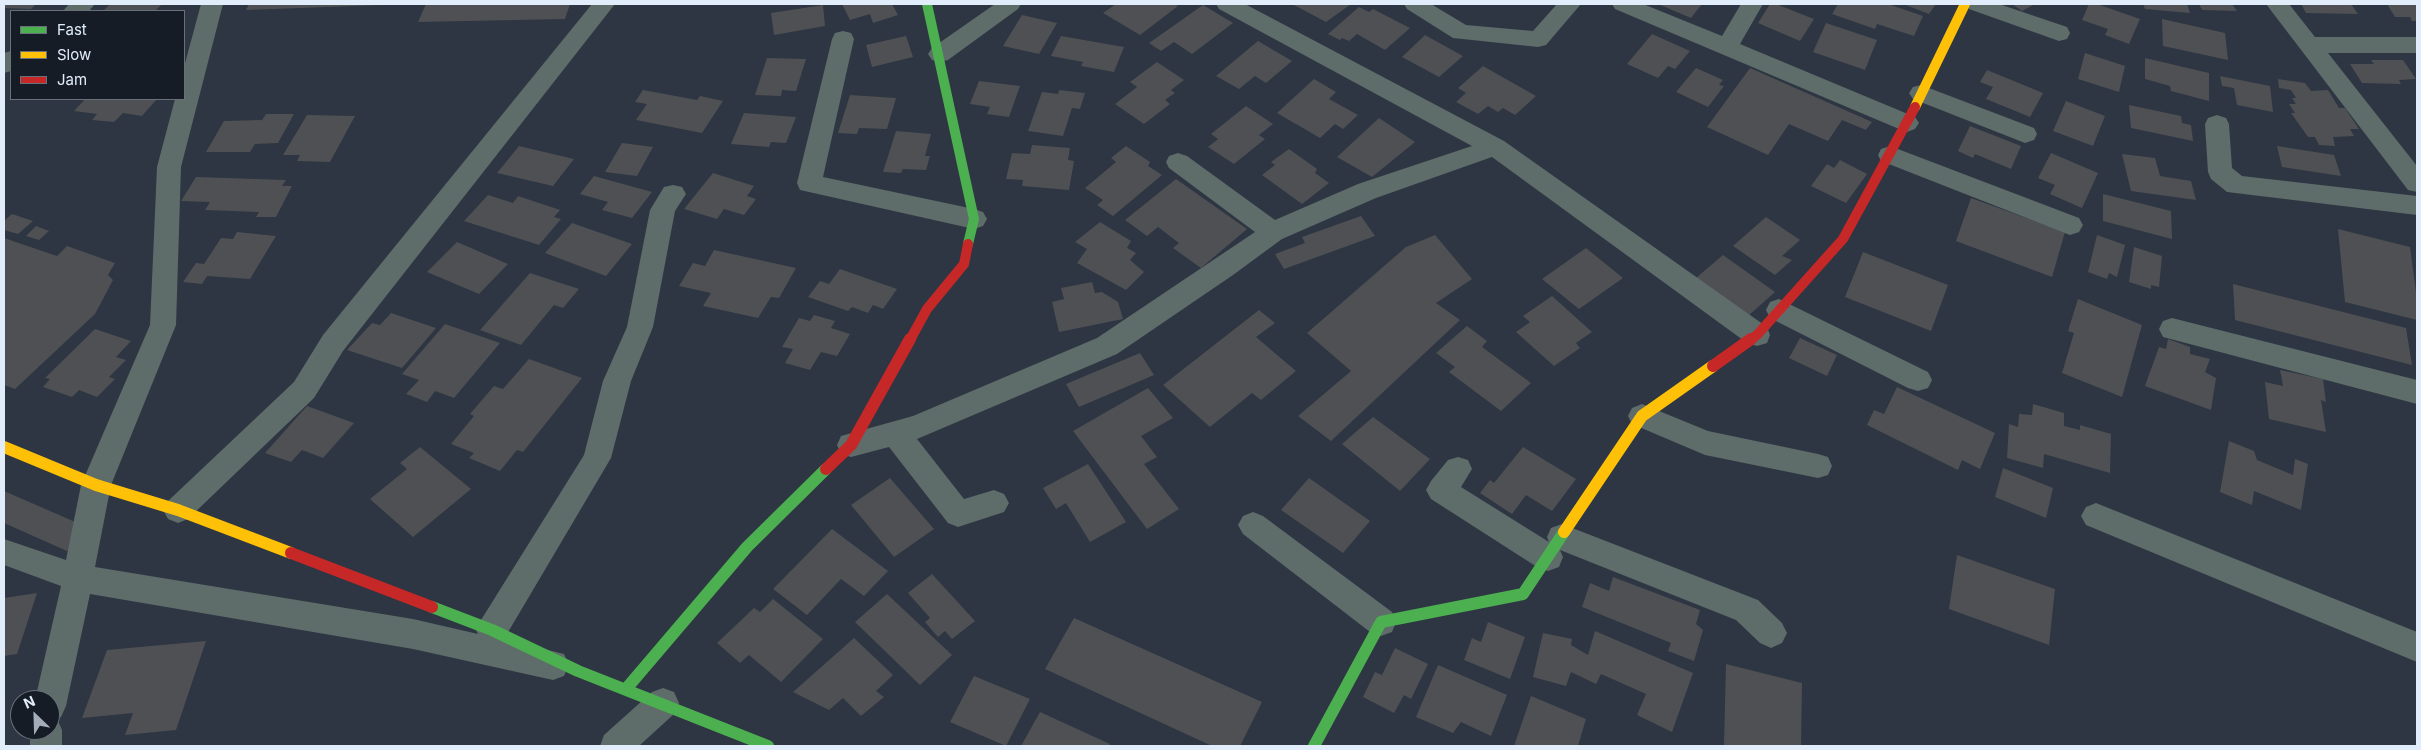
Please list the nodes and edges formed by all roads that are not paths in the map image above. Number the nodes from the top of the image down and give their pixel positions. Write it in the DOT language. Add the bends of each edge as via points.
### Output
graph roads {
  1 [pos="212,4"];
  2 [pos="604,4"];
  3 [pos="927,4"];
  4 [pos="1010,4"];
  5 [pos="1227,4"];
  6 [pos="1415,4"];
  7 [pos="1570,4"];
  8 [pos="1623,4"];
  9 [pos="1752,4"];
  10 [pos="1965,4"];
  11 [pos="1977,4"];
  12 [pos="2277,4"];
  13 [pos="2059,33"];
  14 [pos="843,39"];
  15 [pos="2308,45"];
  16 [pos="2417,45"];
  17 [pos="1726,48"];
  18 [pos="940,54"];
  19 [pos="1922,93"];
  20 [pos="2217,124"];
  21 [pos="2025,134"];
  22 [pos="1898,140"];
  23 [pos="1495,146"];
  24 [pos="1178,162"];
  25 [pos="2417,183"];
  26 [pos="2006,187"];
  27 [pos="673,194"];
  28 [pos="2417,206"];
  29 [pos="974,219"];
  30 [pos="2070,225"];
  31 [pos="1273,232"];
  32 [pos="1779,310"];
  33 [pos="2172,329"];
  34 [pos="1757,336"];
  35 [pos="1918,380"];
  36 [pos="2417,392"];
  37 [pos="1642,416"];
  38 [pos="896,433"];
  39 [pos="851,445"];
  40 [pos="4,447"];
  41 [pos="1818,466"];
  42 [pos="1458,469"];
  43 [pos="96,485"];
  44 [pos="994,503"];
  45 [pos="178,510"];
  46 [pos="2096,516"];
  47 [pos="1253,525"];
  48 [pos="1555,547"];
  49 [pos="4,552"];
  50 [pos="78,578"];
  51 [pos="1381,622"];
  52 [pos="492,630"];
  53 [pos="1771,633"];
  54 [pos="2417,647"];
  55 [pos="578,671"];
  56 [pos="626,689"];
  57 [pos="54,690"];
  58 [pos="663,703"];
  59 [pos="616,746"];
  60 [pos="768,746"];
  61 [pos="1314,746"];
  1 -- 43 [label="street" via="169,167 162,326"];
  2 -- 45 [label="street" via="333,343 304,390"];
  3 -- 18 [label="street"];
  4 -- 18 [label="street"];
  5 -- 23 [label="street"];
  6 -- 7 [label="street" via="1460,32 1538,39"];
  8 -- 17 [label="street"];
  9 -- 17 [label="street"];
  10 -- 19 [label="street"];
  11 -- 13 [label="street"];
  12 -- 15 [label="street"];
  14 -- 29 [label="street" via="809,183"];
  15 -- 16 [label="street"];
  15 -- 25 [label="street"];
  17 -- 22 [label="street"];
  18 -- 29 [label="street"];
  19 -- 21 [label="street"];
  19 -- 22 [label="street"];
  20 -- 28 [label="street" via="2220,172 2236,185"];
  22 -- 26 [label="street"];
  22 -- 30 [label="street"];
  22 -- 32 [label="street" via="1843,238"];
  23 -- 31 [label="street" via="1367,191"];
  23 -- 34 [label="street"];
  24 -- 31 [label="street"];
  27 -- 52 [label="street" via="663,210 640,327 617,381 596,458"];
  29 -- 39 [label="street" via="964,264 927,309"];
  31 -- 38 [label="street" via="1107,346"];
  32 -- 34 [label="street"];
  32 -- 35 [label="street"];
  33 -- 36 [label="street"];
  34 -- 37 [label="street"];
  37 -- 41 [label="street" via="1705,443"];
  37 -- 48 [label="street"];
  38 -- 39 [label="street"];
  38 -- 44 [label="street" via="958,514"];
  39 -- 56 [label="street" via="747,546"];
  40 -- 43 [label="street"];
  42 -- 48 [label="street" via="1442,490"];
  43 -- 45 [label="street"];
  43 -- 50 [label="street"];
  45 -- 52 [label="street"];
  46 -- 54 [label="street"];
  47 -- 51 [label="street"];
  48 -- 51 [label="street" via="1523,594"];
  48 -- 53 [label="street" via="1747,610"];
  49 -- 50 [label="street"];
  50 -- 55 [label="street" via="413,634"];
  50 -- 57 [label="street"];
  51 -- 61 [label="street"];
  52 -- 55 [label="street"];
  55 -- 56 [label="street"];
  56 -- 58 [label="street"];
  58 -- 59 [label="street"];
  58 -- 60 [label="street"];
}
